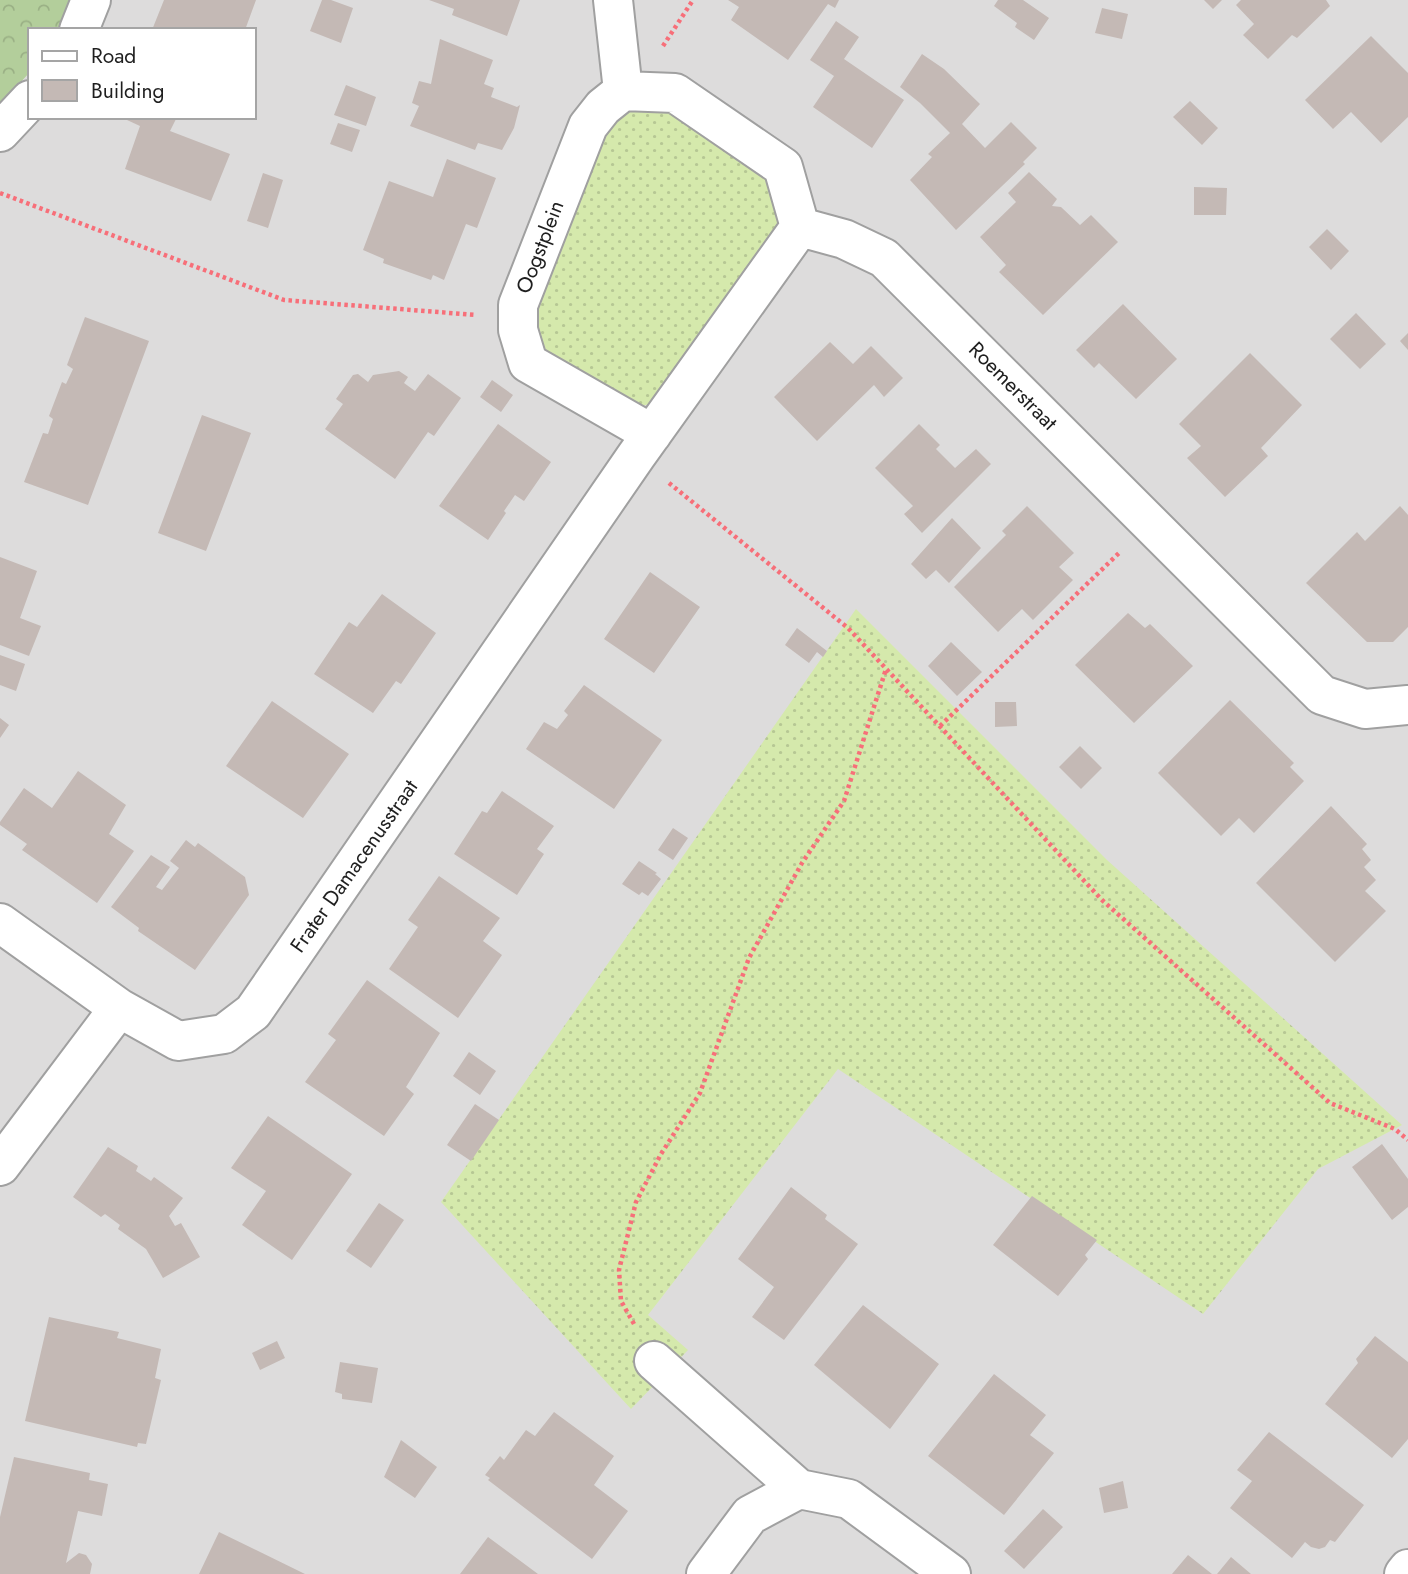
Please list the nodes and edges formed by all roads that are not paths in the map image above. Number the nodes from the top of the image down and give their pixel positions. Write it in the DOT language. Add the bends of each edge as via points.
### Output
graph roads {
  1 [pos="91,0"];
  2 [pos="613,0"];
  3 [pos="80,28"];
  4 [pos="623,91"];
  5 [pos="28,102"];
  6 [pos="0,132"];
  7 [pos="800,227"];
  8 [pos="644,445"];
  9 [pos="1408,705"];
  10 [pos="0,923"];
  11 [pos="119,1009"];
  12 [pos="0,1166"];
  13 [pos="654,1362"];
  14 [pos="799,1489"];
  15 [pos="1408,1569"];
  16 [pos="706,1574"];
  17 [pos="951,1574"];
  18 [pos="1404,1574"];
  1 -- 3 [label="street"];
  2 -- 4 [label="street"];
  4 -- 7 [label="street" via="675,93 783,167"];
  4 -- 8 [label="street, Oogstplein" via="588,126 518,305 518,318 528,363"];
  5 -- 6 [label="street"];
  7 -- 8 [label="street"];
  7 -- 9 [label="street, Roemerstraat" via="844,239 884,258 1322,695 1365,709"];
  8 -- 11 [label="street, Frater Damacenusstraat" via="253,1013 224,1034 178,1041"];
  10 -- 11 [label="street, Frater Damacenusstraat"];
  11 -- 12 [label="street"];
  13 -- 14 [label="street"];
  14 -- 16 [label="street" via="751,1515"];
  14 -- 17 [label="street" via="849,1499"];
  15 -- 18 [label="street"];
}
